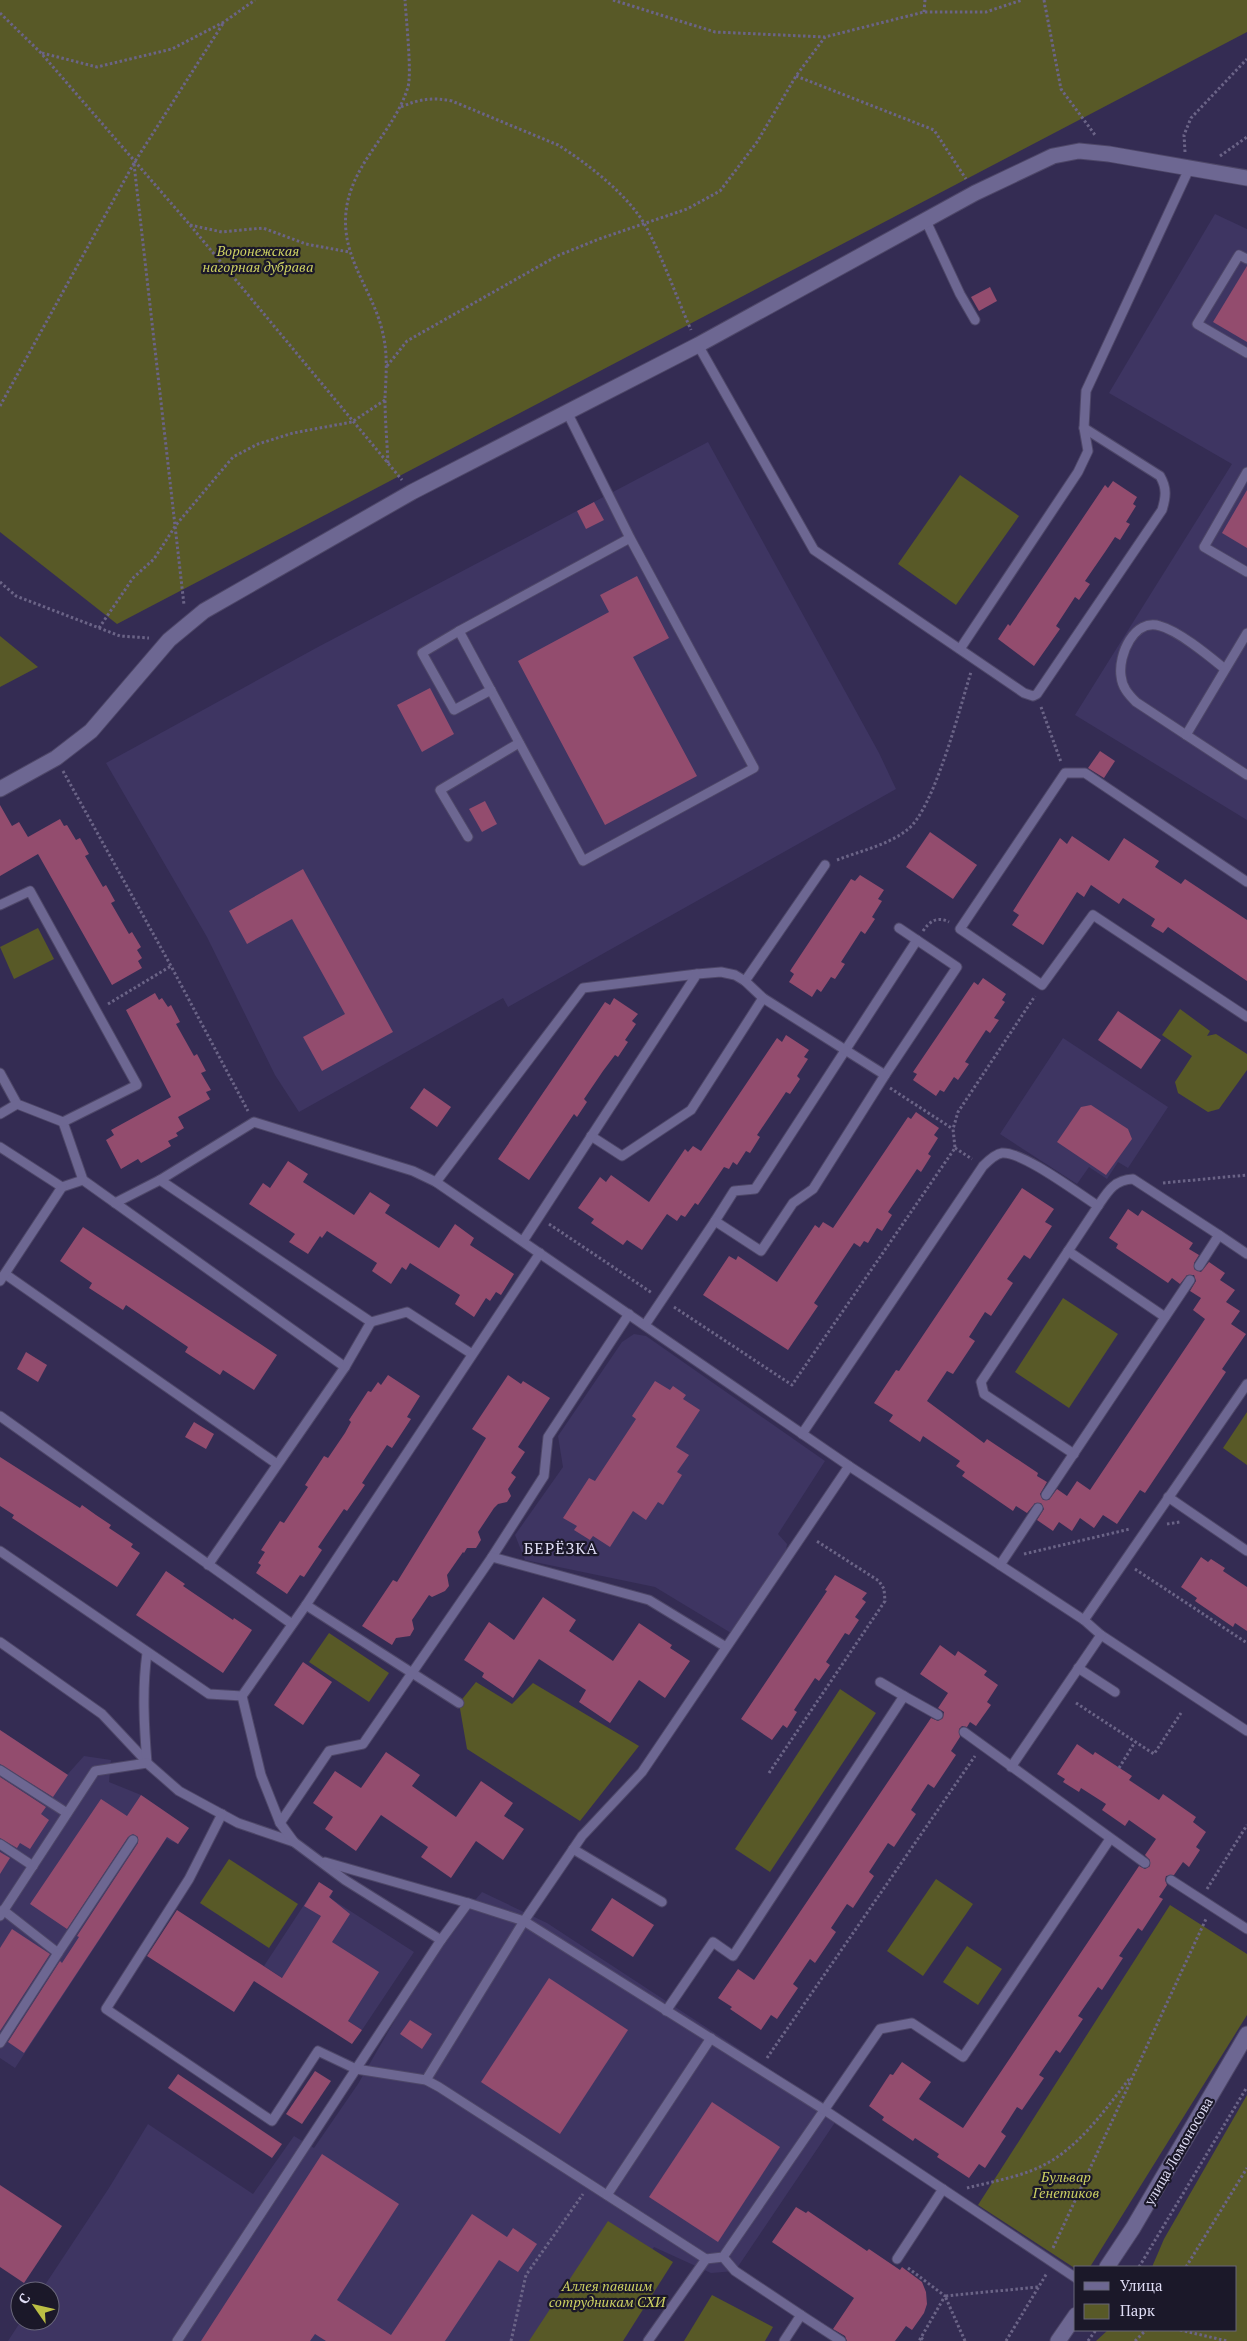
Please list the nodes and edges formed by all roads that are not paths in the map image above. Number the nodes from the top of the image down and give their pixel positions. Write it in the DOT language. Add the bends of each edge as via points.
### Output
graph roads {
  1 [pos="1189,169"];
  2 [pos="1247,178"];
  3 [pos="926,221"];
  4 [pos="1247,259"];
  5 [pos="976,320"];
  6 [pos="698,345"];
  7 [pos="1247,353"];
  8 [pos="567,412"];
  9 [pos="1084,428"];
  10 [pos="1247,472"];
  11 [pos="630,538"];
  12 [pos="1247,572"];
  13 [pos="459,630"];
  14 [pos="1247,633"];
  15 [pos="960,649"];
  16 [pos="1225,669"];
  17 [pos="491,690"];
  18 [pos="1186,735"];
  19 [pos="519,742"];
  20 [pos="1247,775"];
  21 [pos="0,789"];
  22 [pos="468,837"];
  23 [pos="825,865"];
  24 [pos="1247,882"];
  25 [pos="0,905"];
  26 [pos="899,928"];
  27 [pos="917,940"];
  28 [pos="697,974"];
  29 [pos="745,981"];
  30 [pos="763,998"];
  31 [pos="1247,1017"];
  32 [pos="846,1050"];
  33 [pos="0,1073"];
  34 [pos="883,1078"];
  35 [pos="17,1104"];
  36 [pos="0,1114"];
  37 [pos="63,1122"];
  38 [pos="591,1136"];
  39 [pos="0,1146"];
  40 [pos="83,1180"];
  41 [pos="160,1180"];
  42 [pos="436,1182"];
  43 [pos="62,1187"];
  44 [pos="115,1203"];
  45 [pos="1098,1206"];
  46 [pos="715,1221"];
  47 [pos="1219,1235"];
  48 [pos="523,1241"];
  49 [pos="1068,1252"];
  50 [pos="540,1253"];
  51 [pos="1247,1254"];
  52 [pos="1199,1266"];
  53 [pos="3,1278"];
  54 [pos="1190,1280"];
  55 [pos="629,1314"];
  56 [pos="1165,1317"];
  57 [pos="371,1322"];
  58 [pos="645,1325"];
  59 [pos="472,1354"];
  60 [pos="345,1367"];
  61 [pos="1247,1384"];
  62 [pos="0,1416"];
  63 [pos="802,1434"];
  64 [pos="1074,1454"];
  65 [pos="277,1464"];
  66 [pos="850,1466"];
  67 [pos="1046,1495"];
  68 [pos="1168,1497"];
  69 [pos="1038,1508"];
  70 [pos="0,1551"];
  71 [pos="1247,1551"];
  72 [pos="492,1557"];
  73 [pos="1000,1565"];
  74 [pos="208,1566"];
  75 [pos="306,1605"];
  76 [pos="1084,1620"];
  77 [pos="292,1624"];
  78 [pos="1101,1635"];
  79 [pos="0,1642"];
  80 [pos="726,1647"];
  81 [pos="147,1653"];
  82 [pos="1078,1668"];
  83 [pos="412,1674"];
  84 [pos="880,1682"];
  85 [pos="1115,1692"];
  86 [pos="242,1696"];
  87 [pos="904,1696"];
  88 [pos="459,1703"];
  89 [pos="938,1715"];
  90 [pos="1247,1731"];
  91 [pos="964,1732"];
  92 [pos="147,1763"];
  93 [pos="1010,1767"];
  94 [pos="0,1770"];
  95 [pos="68,1813"];
  96 [pos="222,1814"];
  97 [pos="280,1823"];
  98 [pos="1110,1839"];
  99 [pos="133,1840"];
  100 [pos="294,1842"];
  101 [pos="0,1844"];
  102 [pos="573,1849"];
  103 [pos="317,1860"];
  104 [pos="1145,1863"];
  105 [pos="33,1866"];
  106 [pos="1171,1880"];
  107 [pos="0,1896"];
  108 [pos="9,1902"];
  109 [pos="662,1902"];
  110 [pos="468,1903"];
  111 [pos="2,1913"];
  112 [pos="524,1921"];
  113 [pos="1247,1929"];
  114 [pos="441,1940"];
  115 [pos="58,1953"];
  116 [pos="666,2011"];
  117 [pos="1247,2034"];
  118 [pos="711,2038"];
  119 [pos="0,2042"];
  120 [pos="356,2069"];
  121 [pos="426,2080"];
  122 [pos="823,2109"];
  123 [pos="942,2189"];
  124 [pos="607,2195"];
  125 [pos="723,2257"];
  126 [pos="706,2259"];
  127 [pos="896,2259"];
  128 [pos="1108,2266"];
  129 [pos="1074,2277"];
  130 [pos="801,2315"];
  131 [pos="1074,2317"];
  132 [pos="177,2341"];
  133 [pos="648,2341"];
  134 [pos="784,2341"];
  135 [pos="842,2341"];
  136 [pos="1058,2341"];
  1 -- 2 [label="street"];
  1 -- 3 [label="street" via="1079,150 1053,156 975,193"];
  1 -- 9 [label="lane" via="1086,391"];
  3 -- 5 [label="lane" via="960,294"];
  3 -- 6 [label="street"];
  4 -- 7 [label="lane" via="1239,255 1197,324"];
  6 -- 8 [label="street"];
  6 -- 15 [label="lane" via="814,550"];
  8 -- 11 [label="lane"];
  8 -- 21 [label="street" via="412,492 204,611 169,640 91,731 56,758"];
  9 -- 15 [label="lane" via="1088,451 1078,472"];
  9 -- 15 [label="lane" via="1160,476 1166,497 1162,510 1037,694 1033,696 1024,692"];
  10 -- 12 [label="lane" via="1204,546"];
  11 -- 13 [label="lane"];
  11 -- 19 [label="lane" via="754,768 583,861"];
  13 -- 17 [label="lane"];
  13 -- 17 [label="lane" via="422,653 454,710"];
  14 -- 16 [label="lane"];
  16 -- 18 [label="lane"];
  16 -- 18 [label="lane" via="1160,626 1142,629 1124,649 1120,662 1126,692"];
  17 -- 19 [label="lane"];
  18 -- 20 [label="lane"];
  19 -- 22 [label="lane" via="440,790"];
  23 -- 29 [label="lane"];
  24 -- 31 [label="lane" via="1085,773 1065,773 960,929 1042,985 1092,915"];
  25 -- 37 [label="lane" via="30,891 138,1085"];
  26 -- 27 [label="lane"];
  27 -- 32 [label="lane"];
  27 -- 34 [label="lane" via="957,967"];
  28 -- 29 [label="lane" via="721,972"];
  28 -- 38 [label="lane"];
  28 -- 42 [label="lane" via="583,988"];
  29 -- 30 [label="lane"];
  30 -- 32 [label="lane"];
  30 -- 38 [label="lane" via="691,1110 622,1156"];
  32 -- 34 [label="lane"];
  32 -- 46 [label="lane" via="755,1189 734,1191"];
  33 -- 35 [label="lane"];
  34 -- 46 [label="lane" via="812,1189 793,1203 761,1251"];
  35 -- 36 [label="lane"];
  35 -- 37 [label="lane"];
  37 -- 40 [label="lane"];
  38 -- 48 [label="lane"];
  39 -- 43 [label="lane"];
  40 -- 43 [label="lane"];
  40 -- 44 [label="lane"];
  41 -- 42 [label="lane" via="254,1122 413,1171"];
  41 -- 44 [label="lane"];
  41 -- 57 [label="lane"];
  42 -- 48 [label="lane"];
  43 -- 53 [label="lane"];
  44 -- 60 [label="lane"];
  45 -- 47 [label="lane" via="1111,1186 1133,1179"];
  45 -- 49 [label="lane"];
  45 -- 63 [label="lane" via="1022,1157 1002,1153 989,1159"];
  46 -- 58 [label="lane"];
  47 -- 51 [label="lane"];
  47 -- 52 [label="lane"];
  48 -- 50 [label="lane"];
  49 -- 56 [label="lane"];
  49 -- 64 [label="lane" via="981,1382 984,1394"];
  50 -- 55 [label="lane"];
  50 -- 59 [label="lane"];
  53 -- 65 [label="lane"];
  54 -- 56 [label="lane"];
  55 -- 58 [label="lane"];
  55 -- 72 [label="lane" via="548,1437 544,1476"];
  56 -- 64 [label="lane"];
  57 -- 59 [label="lane" via="407,1312"];
  57 -- 60 [label="lane"];
  58 -- 63 [label="lane"];
  59 -- 75 [label="lane"];
  60 -- 65 [label="lane"];
  61 -- 68 [label="lane"];
  62 -- 74 [label="lane"];
  63 -- 66 [label="lane"];
  64 -- 67 [label="lane"];
  65 -- 74 [label="lane"];
  66 -- 73 [label="lane"];
  66 -- 80 [label="lane"];
  68 -- 71 [label="lane"];
  68 -- 76 [label="lane"];
  69 -- 73 [label="lane"];
  70 -- 81 [label="lane"];
  72 -- 80 [label="lane" via="649,1600"];
  72 -- 83 [label="lane"];
  73 -- 76 [label="lane"];
  74 -- 77 [label="lane"];
  75 -- 77 [label="lane"];
  75 -- 83 [label="lane"];
  76 -- 78 [label="lane"];
  77 -- 86 [label="lane"];
  78 -- 82 [label="lane"];
  78 -- 90 [label="lane"];
  79 -- 92 [label="lane" via="102,1714"];
  80 -- 102 [label="lane" via="642,1772"];
  81 -- 86 [label="lane" via="209,1694"];
  81 -- 92 [label="lane" via="144,1685"];
  82 -- 85 [label="lane"];
  82 -- 93 [label="lane"];
  83 -- 88 [label="lane"];
  83 -- 97 [label="lane" via="363,1744 329,1751"];
  84 -- 87 [label="lane"];
  86 -- 97 [label="lane" via="260,1775"];
  87 -- 89 [label="lane"];
  87 -- 116 [label="lane" via="733,1956 713,1942"];
  91 -- 93 [label="lane"];
  92 -- 95 [label="lane" via="94,1772"];
  92 -- 96 [label="lane" via="178,1791"];
  93 -- 98 [label="lane"];
  94 -- 95 [label="lane"];
  95 -- 105 [label="lane"];
  96 -- 100 [label="lane" via="238,1823"];
  96 -- 120 [label="lane" via="189,1879 106,2009 272,2121 318,2051"];
  97 -- 100 [label="lane"];
  98 -- 104 [label="lane"];
  98 -- 122 [label="lane" via="963,2057 912,2023 880,2030"];
  99 -- 115 [label="lane"];
  100 -- 103 [label="lane"];
  101 -- 105 [label="lane"];
  102 -- 109 [label="lane"];
  102 -- 112 [label="lane"];
  103 -- 110 [label="lane"];
  103 -- 114 [label="lane"];
  105 -- 108 [label="lane"];
  106 -- 113 [label="lane"];
  107 -- 108 [label="lane"];
  108 -- 111 [label="lane"];
  110 -- 112 [label="lane"];
  110 -- 114 [label="lane"];
  111 -- 115 [label="lane"];
  112 -- 116 [label="lane"];
  112 -- 121 [label="lane"];
  114 -- 120 [label="lane"];
  115 -- 119 [label="lane"];
  116 -- 118 [label="lane"];
  117 -- 128 [label="street, улица Ломоносова"];
  118 -- 122 [label="lane"];
  118 -- 124 [label="lane"];
  120 -- 121 [label="lane"];
  120 -- 132 [label="lane"];
  121 -- 124 [label="lane"];
  122 -- 123 [label="lane"];
  122 -- 125 [label="lane"];
  123 -- 127 [label="lane"];
  123 -- 129 [label="lane"];
  124 -- 126 [label="lane"];
  125 -- 126 [label="lane"];
  125 -- 130 [label="lane" via="735,2271"];
  126 -- 133 [label="lane"];
  130 -- 134 [label="lane"];
  130 -- 135 [label="lane"];
  131 -- 136 [label="street"];
}
